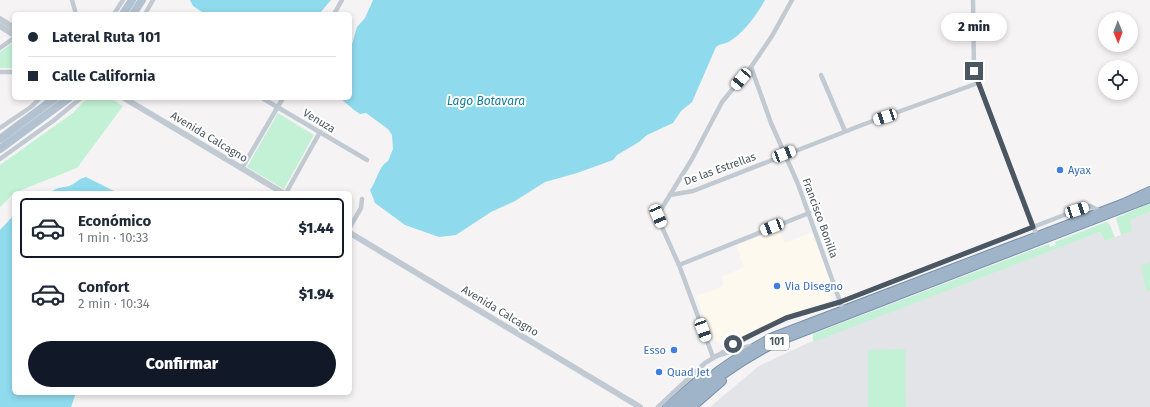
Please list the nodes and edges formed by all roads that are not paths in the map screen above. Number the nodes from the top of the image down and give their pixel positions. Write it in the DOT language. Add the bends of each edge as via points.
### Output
graph roads {
  1 [pos="72,0"];
  2 [pos="123,0"];
  3 [pos="132,0"];
  4 [pos="142,0"];
  5 [pos="153,0"];
  6 [pos="342,0"];
  7 [pos="792,0"];
  8 [pos="973,0"];
  9 [pos="75,12"];
  10 [pos="115,12"];
  11 [pos="125,12"];
  12 [pos="134,12"];
  13 [pos="145,12"];
  14 [pos="335,12"];
  15 [pos="0,19"];
  16 [pos="0,26"];
  17 [pos="12,27"];
  18 [pos="12,35"];
  19 [pos="12,38"];
  20 [pos="0,48"];
  21 [pos="751,67"];
  22 [pos="0,72"];
  23 [pos="12,72"];
  24 [pos="821,75"];
  25 [pos="978,83"];
  26 [pos="38,100"];
  27 [pos="52,100"];
  28 [pos="66,100"];
  29 [pos="79,100"];
  30 [pos="127,100"];
  31 [pos="266,100"];
  32 [pos="282,100"];
  33 [pos="278,107"];
  34 [pos="0,128"];
  35 [pos="845,131"];
  36 [pos="320,132"];
  37 [pos="0,139"];
  38 [pos="0,149"];
  39 [pos="784,154"];
  40 [pos="0,159"];
  41 [pos="367,160"];
  42 [pos="242,168"];
  43 [pos="280,191"];
  44 [pos="287,191"];
  45 [pos="1150,191"];
  46 [pos="670,195"];
  47 [pos="1150,198"];
  48 [pos="362,199"];
  49 [pos="1100,211"];
  50 [pos="809,213"];
  51 [pos="352,224"];
  52 [pos="1033,227"];
  53 [pos="352,234"];
  54 [pos="1037,236"];
  55 [pos="1001,240"];
  56 [pos="1010,246"];
  57 [pos="679,264"];
  58 [pos="842,306"];
  59 [pos="759,344"];
  60 [pos="750,346"];
  61 [pos="713,357"];
  62 [pos="741,363"];
  63 [pos="640,407"];
  64 [pos="658,407"];
  65 [pos="667,407"];
  66 [pos="676,407"];
  67 [pos="684,407"];
  68 [pos="692,407"];
  1 -- 9 [label="street"];
  2 -- 10 [label="street"];
  3 -- 11 [label="main road"];
  4 -- 12 [label="main road"];
  5 -- 13 [label="street"];
  6 -- 14 [label="street"];
  7 -- 21 [label="street"];
  8 -- 25 [label="street" via="974,71"];
  15 -- 17 [label="street"];
  16 -- 18 [label="street"];
  19 -- 20 [label="street"];
  21 -- 39 [label="street, Francisco Bonilla"];
  21 -- 46 [label="street" via="722,102"];
  22 -- 23 [label="street"];
  24 -- 35 [label="street"];
  25 -- 35 [label="street, De las Estrellas"];
  25 -- 52 [label="street"];
  26 -- 34 [label="street"];
  27 -- 37 [label="main road"];
  28 -- 38 [label="main road"];
  29 -- 40 [label="street"];
  30 -- 42 [label="street, Avenida Calcagno"];
  31 -- 33 [label="street, Venuza"];
  32 -- 33 [label="street"];
  33 -- 36 [label="street, Venuza"];
  33 -- 42 [label="street"];
  35 -- 39 [label="street, De las Estrellas"];
  36 -- 41 [label="street, Venuza"];
  36 -- 44 [label="street"];
  39 -- 46 [label="street, De las Estrellas" via="693,191"];
  39 -- 50 [label="street, Francisco Bonilla" via="790,163"];
  42 -- 43 [label="street, Avenida Calcagno"];
  45 -- 49 [label="highway, 101"];
  46 -- 57 [label="street" via="658,216"];
  47 -- 62 [label="highway, 101" via="785,339"];
  48 -- 51 [label="street" via="361,208"];
  49 -- 52 [label="street" via="1090,206"];
  49 -- 54 [label="highway, 101"];
  50 -- 57 [label="street"];
  50 -- 58 [label="street, Francisco Bonilla"];
  52 -- 54 [label="street"];
  52 -- 55 [label="street"];
  53 -- 63 [label="street, Avenida Calcagno"];
  54 -- 56 [label="highway, 101"];
  55 -- 56 [label="street"];
  55 -- 58 [label="street"];
  56 -- 58 [label="highway, 101"];
  57 -- 61 [label="street"];
  58 -- 59 [label="highway, 101"];
  58 -- 61 [label="street" via="779,321"];
  59 -- 60 [label="highway"];
  59 -- 66 [label="highway, 101" via="722,367"];
  60 -- 61 [label="street"];
  60 -- 65 [label="highway" via="694,382"];
  61 -- 64 [label="street" via="692,373"];
  62 -- 67 [label="highway, 101" via="709,385"];
  62 -- 68 [label="highway"];
}
